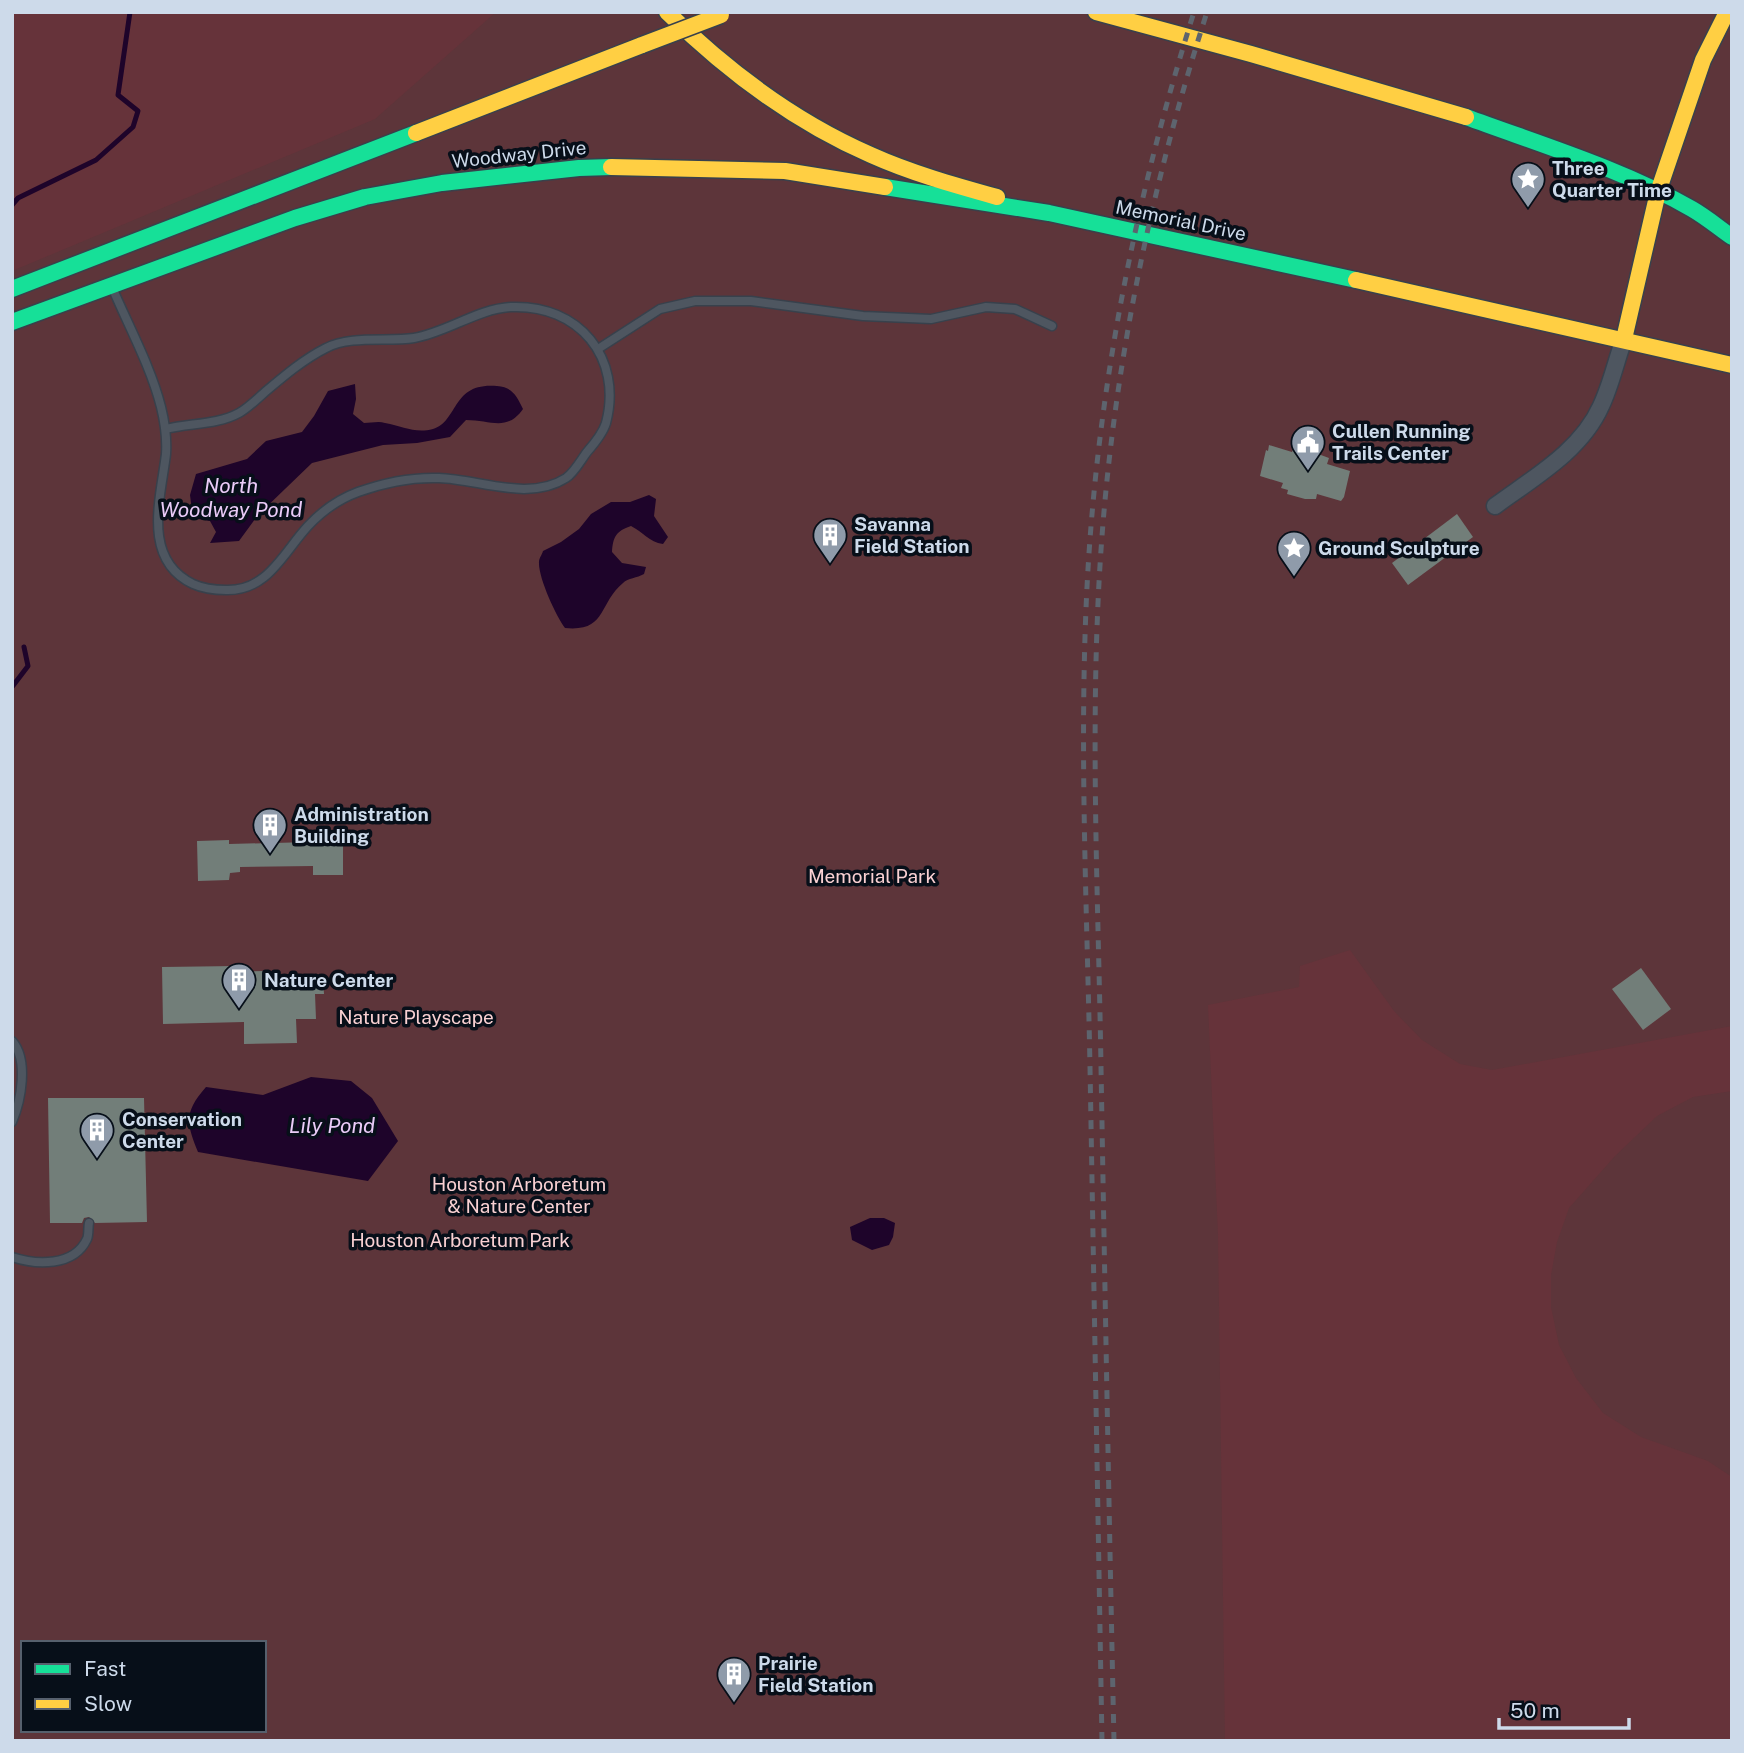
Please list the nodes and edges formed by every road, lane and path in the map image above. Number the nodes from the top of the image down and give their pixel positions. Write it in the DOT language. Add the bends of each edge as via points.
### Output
graph roads {
  1 [pos="667,12"];
  2 [pos="1096,12"];
  3 [pos="1111,12"];
  4 [pos="1727,12"];
  5 [pos="726,14"];
  6 [pos="1131,20"];
  7 [pos="1658,192"];
  8 [pos="1049,213"];
  9 [pos="1732,237"];
  10 [pos="97,256"];
  11 [pos="111,284"];
  12 [pos="12,289"];
  13 [pos="12,321"];
  14 [pos="1052,326"];
  15 [pos="1624,339"];
  16 [pos="598,349"];
  17 [pos="1732,365"];
  18 [pos="166,429"];
  19 [pos="1495,506"];
  20 [pos="12,1041"];
  21 [pos="12,1122"];
  22 [pos="89,1223"];
  23 [pos="12,1257"];
  1 -- 8 [label="main road, Memorial Drive" via="729,70 841,140 903,168"];
  2 -- 6 [label="main road"];
  3 -- 6 [label="main road"];
  4 -- 7 [label="main road" via="1703,60"];
  5 -- 10 [label="main road, Woodway Drive, bridge"];
  6 -- 7 [label="main road" via="1458,114"];
  7 -- 9 [label="main road"];
  7 -- 15 [label="main road"];
  8 -- 11 [label="main road, Woodway Drive" via="785,171 579,168 442,183 365,197"];
  8 -- 15 [label="main road, Memorial Drive"];
  10 -- 11 [label="main road"];
  10 -- 12 [label="main road, Woodway Drive"];
  11 -- 13 [label="main road, Woodway Drive"];
  11 -- 18 [label="lane" via="154,386"];
  14 -- 16 [label="lane" via="1015,309 986,307 931,319 863,316 751,301 695,301 660,309"];
  15 -- 17 [label="main road, Memorial Drive"];
  15 -- 19 [label="street" via="1601,407 1586,430 1566,453"];
  16 -- 18 [label="lane" via="565,318 538,309 509,307 415,338 328,346 239,414"];
  16 -- 18 [label="lane" via="611,388 605,427 568,477 548,486 519,488 440,478 404,480 358,492 327,508 269,576 238,591 192,583 174,569 164,552 156,512"];
  20 -- 21 [label="lane" via="22,1076"];
  22 -- 23 [label="lane" via="88,1239 62,1260 37,1263"];
}
